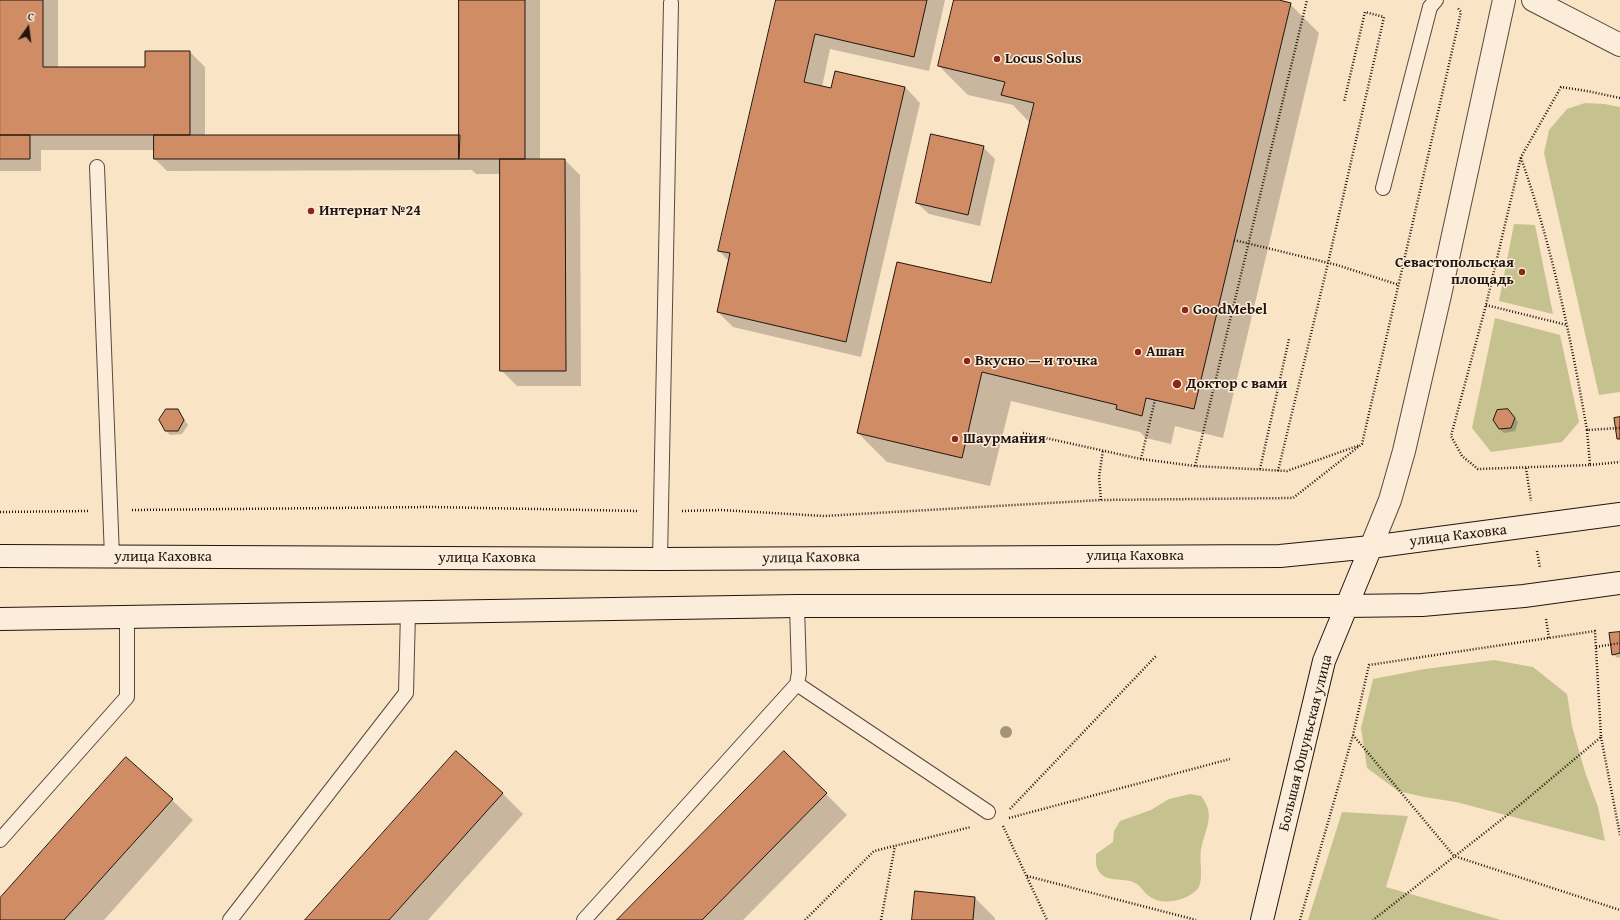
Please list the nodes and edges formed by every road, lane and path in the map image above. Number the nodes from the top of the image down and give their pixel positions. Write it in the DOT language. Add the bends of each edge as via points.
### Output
graph roads {
  1 [pos="1307,0"];
  2 [pos="1436,0"];
  3 [pos="1504,0"];
  4 [pos="1532,0"];
  5 [pos="671,3"];
  6 [pos="1457,6"];
  7 [pos="1620,45"];
  8 [pos="1620,98"];
  9 [pos="1344,102"];
  10 [pos="1521,157"];
  11 [pos="98,167"];
  12 [pos="1383,188"];
  13 [pos="1234,240"];
  14 [pos="1248,244"];
  15 [pos="1328,263"];
  16 [pos="1399,285"];
  17 [pos="1486,305"];
  18 [pos="1567,325"];
  19 [pos="1289,339"];
  20 [pos="1155,400"];
  21 [pos="1620,428"];
  22 [pos="1587,430"];
  23 [pos="1023,433"];
  24 [pos="1362,444"];
  25 [pos="1103,450"];
  26 [pos="1141,459"];
  27 [pos="1620,462"];
  28 [pos="1590,465"];
  29 [pos="1195,466"];
  30 [pos="1526,468"];
  31 [pos="1260,470"];
  32 [pos="1278,471"];
  33 [pos="1530,496"];
  34 [pos="1101,500"];
  35 [pos="110,510"];
  36 [pos="661,511"];
  37 [pos="0,512"];
  38 [pos="1620,514"];
  39 [pos="1371,547"];
  40 [pos="0,556"];
  41 [pos="112,557"];
  42 [pos="660,559"];
  43 [pos="1620,583"];
  44 [pos="797,606"];
  45 [pos="1346,606"];
  46 [pos="408,612"];
  47 [pos="127,617"];
  48 [pos="0,619"];
  49 [pos="1620,643"];
  50 [pos="1596,647"];
  51 [pos="797,684"];
  52 [pos="1353,735"];
  53 [pos="1601,737"];
  54 [pos="1230,759"];
  55 [pos="988,812"];
  56 [pos="1008,818"];
  57 [pos="1000,820"];
  58 [pos="1620,835"];
  59 [pos="0,840"];
  60 [pos="895,846"];
  61 [pos="1454,856"];
  62 [pos="1027,876"];
  63 [pos="1620,910"];
  64 [pos="230,920"];
  65 [pos="584,920"];
  66 [pos="881,920"];
  67 [pos="1047,920"];
  68 [pos="1196,920"];
  69 [pos="1262,920"];
  70 [pos="1300,920"];
  71 [pos="1373,920"];
  1 -- 14 [label="path"];
  2 -- 12 [label="lane" via="1430,7"];
  3 -- 39 [label="main road" via="1404,451 1390,500"];
  4 -- 7 [label="main road"];
  5 -- 36 [label="lane"];
  6 -- 16 [label="path" via="1461,12"];
  8 -- 10 [label="path" via="1561,87"];
  9 -- 15 [label="path" via="1365,12 1384,17"];
  10 -- 17 [label="path"];
  10 -- 18 [label="path" via="1535,199"];
  11 -- 35 [label="lane"];
  13 -- 14 [label="path"];
  14 -- 15 [label="path"];
  14 -- 29 [label="path"];
  15 -- 16 [label="path"];
  15 -- 32 [label="path"];
  16 -- 24 [label="path"];
  17 -- 18 [label="path"];
  17 -- 30 [label="path" via="1451,436 1462,456 1478,469"];
  18 -- 22 [label="path"];
  19 -- 31 [label="path"];
  20 -- 26 [label="path"];
  21 -- 22 [label="path"];
  22 -- 28 [label="path"];
  23 -- 25 [label="path"];
  24 -- 32 [label="path" via="1287,471"];
  24 -- 34 [label="path" via="1293,498"];
  25 -- 26 [label="path"];
  25 -- 34 [label="path" via="1099,477"];
  26 -- 29 [label="path"];
  27 -- 28 [label="path"];
  28 -- 30 [label="path"];
  29 -- 31 [label="path"];
  30 -- 33 [label="path"];
  31 -- 32 [label="path"];
  34 -- 36 [label="path" via="824,516 721,510"];
  35 -- 36 [label="path" via="431,507"];
  35 -- 37 [label="path"];
  35 -- 41 [label="lane"];
  36 -- 42 [label="lane"];
  38 -- 39 [label="main road, улица Каховка"];
  39 -- 42 [label="main road, улица Каховка" via="1280,556"];
  39 -- 45 [label="main road, Большая Юшуньская улица"];
  40 -- 41 [label="main road, улица Каховка"];
  41 -- 42 [label="main road, улица Каховка"];
  43 -- 45 [label="main road" via="1524,596 1422,605"];
  44 -- 45 [label="main road"];
  44 -- 46 [label="main road"];
  44 -- 51 [label="lane"];
  45 -- 69 [label="main road, Большая Юшуньская улица" via="1324,661"];
  46 -- 47 [label="main road"];
  46 -- 64 [label="lane" via="406,693"];
  47 -- 48 [label="main road"];
  47 -- 59 [label="lane" via="126,697"];
  49 -- 50 [label="path"];
  50 -- 52 [label="path" via="1594,631 1369,665"];
  50 -- 53 [label="path"];
  51 -- 55 [label="lane"];
  51 -- 65 [label="lane"];
  52 -- 61 [label="path"];
  52 -- 70 [label="path"];
  53 -- 58 [label="path"];
  53 -- 61 [label="path" via="1510,814"];
  54 -- 56 [label="path"];
  57 -- 62 [label="path"];
  60 -- 66 [label="path"];
  61 -- 63 [label="path"];
  61 -- 71 [label="path"];
  62 -- 67 [label="path"];
  62 -- 68 [label="path"];
}
